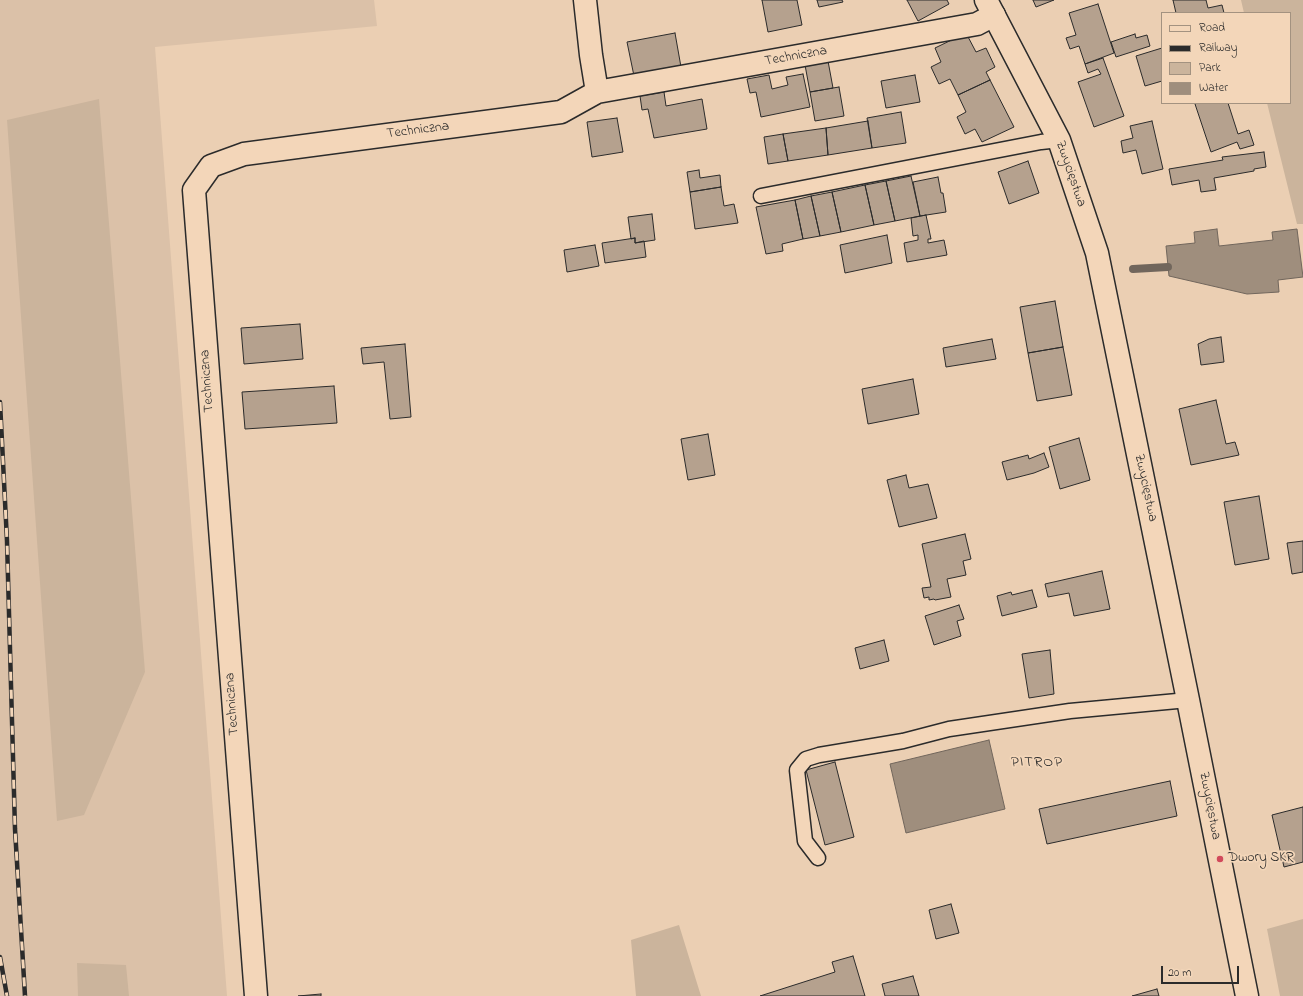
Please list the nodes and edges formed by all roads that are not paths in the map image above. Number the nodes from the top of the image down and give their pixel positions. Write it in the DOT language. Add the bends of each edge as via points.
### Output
graph roads {
  1 [pos="585,0"];
  2 [pos="990,8"];
  3 [pos="597,92"];
  4 [pos="1059,140"];
  5 [pos="761,196"];
  6 [pos="1188,700"];
  7 [pos="818,858"];
  8 [pos="256,996"];
  9 [pos="1247,996"];
  1 -- 3 [label="street"];
  2 -- 3 [label="street, Techniczna" via="977,24"];
  2 -- 4 [label="street, Zwycięstwa"];
  3 -- 8 [label="street, Techniczna" via="561,112 244,154 211,166 194,190"];
  4 -- 5 [label="lane"];
  4 -- 6 [label="street, Zwycięstwa" via="1097,253"];
  6 -- 7 [label="lane" via="1070,711 999,721 806,759 797,770 805,841"];
  6 -- 9 [label="street, Zwycięstwa"];
}
